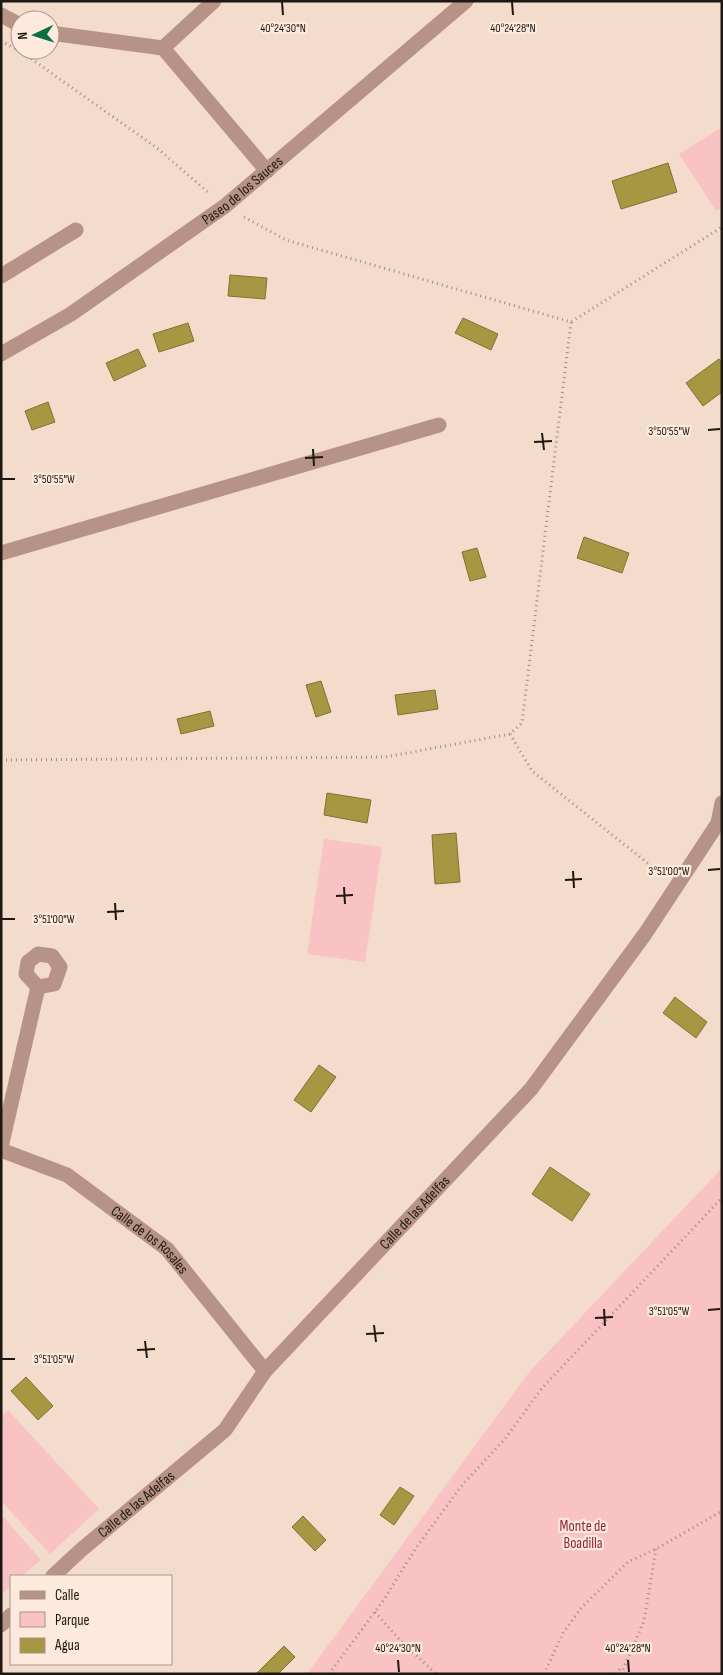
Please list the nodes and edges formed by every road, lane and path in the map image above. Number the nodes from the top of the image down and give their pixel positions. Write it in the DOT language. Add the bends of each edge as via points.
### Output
graph roads {
  1 [pos="214,1"];
  2 [pos="466,1"];
  3 [pos="60,34"];
  4 [pos="1,41"];
  5 [pos="163,48"];
  6 [pos="267,171"];
  7 [pos="225,206"];
  8 [pos="722,227"];
  9 [pos="76,230"];
  10 [pos="1,276"];
  11 [pos="571,322"];
  12 [pos="1,354"];
  13 [pos="439,425"];
  14 [pos="1,553"];
  15 [pos="510,734"];
  16 [pos="1,760"];
  17 [pos="722,803"];
  18 [pos="677,886"];
  19 [pos="38,987"];
  20 [pos="1,1149"];
  21 [pos="722,1198"];
  22 [pos="265,1371"];
  23 [pos="722,1512"];
  24 [pos="656,1549"];
  25 [pos="54,1575"];
  26 [pos="375,1612"];
  27 [pos="10,1616"];
  28 [pos="1,1625"];
  29 [pos="625,1664"];
  30 [pos="329,1674"];
  31 [pos="436,1674"];
  32 [pos="544,1674"];
  33 [pos="616,1674"];
  34 [pos="621,1674"];
  1 -- 5 [label="street"];
  2 -- 6 [label="street, Paseo de los Sauces"];
  3 -- 5 [label="street"];
  4 -- 7 [label="path" via="23,53 157,148"];
  5 -- 6 [label="street"];
  6 -- 7 [label="street, Paseo de los Sauces"];
  7 -- 11 [label="path" via="286,240"];
  7 -- 12 [label="street, Paseo de los Sauces" via="71,314"];
  8 -- 11 [label="path"];
  9 -- 10 [label="street"];
  11 -- 15 [label="path" via="522,724"];
  13 -- 14 [label="street"];
  15 -- 16 [label="path" via="385,758"];
  15 -- 18 [label="path" via="532,771"];
  17 -- 18 [label="street, Calle de las Adelfas" via="718,822"];
  18 -- 22 [label="street, Calle de las Adelfas" via="531,1089"];
  19 -- 20 [label="street, Calle de los Rosales"];
  20 -- 22 [label="street, Calle de los Rosales" via="67,1175 167,1249"];
  21 -- 26 [label="path" via="542,1388 505,1439 463,1484"];
  22 -- 25 [label="street, Calle de las Adelfas" via="225,1430"];
  23 -- 24 [label="path"];
  24 -- 29 [label="path" via="644,1621"];
  24 -- 32 [label="path" via="628,1562 582,1607 563,1633"];
  26 -- 30 [label="path"];
  26 -- 31 [label="path"];
  27 -- 28 [label="street"];
  29 -- 33 [label="path"];
  29 -- 34 [label="path"];
}
